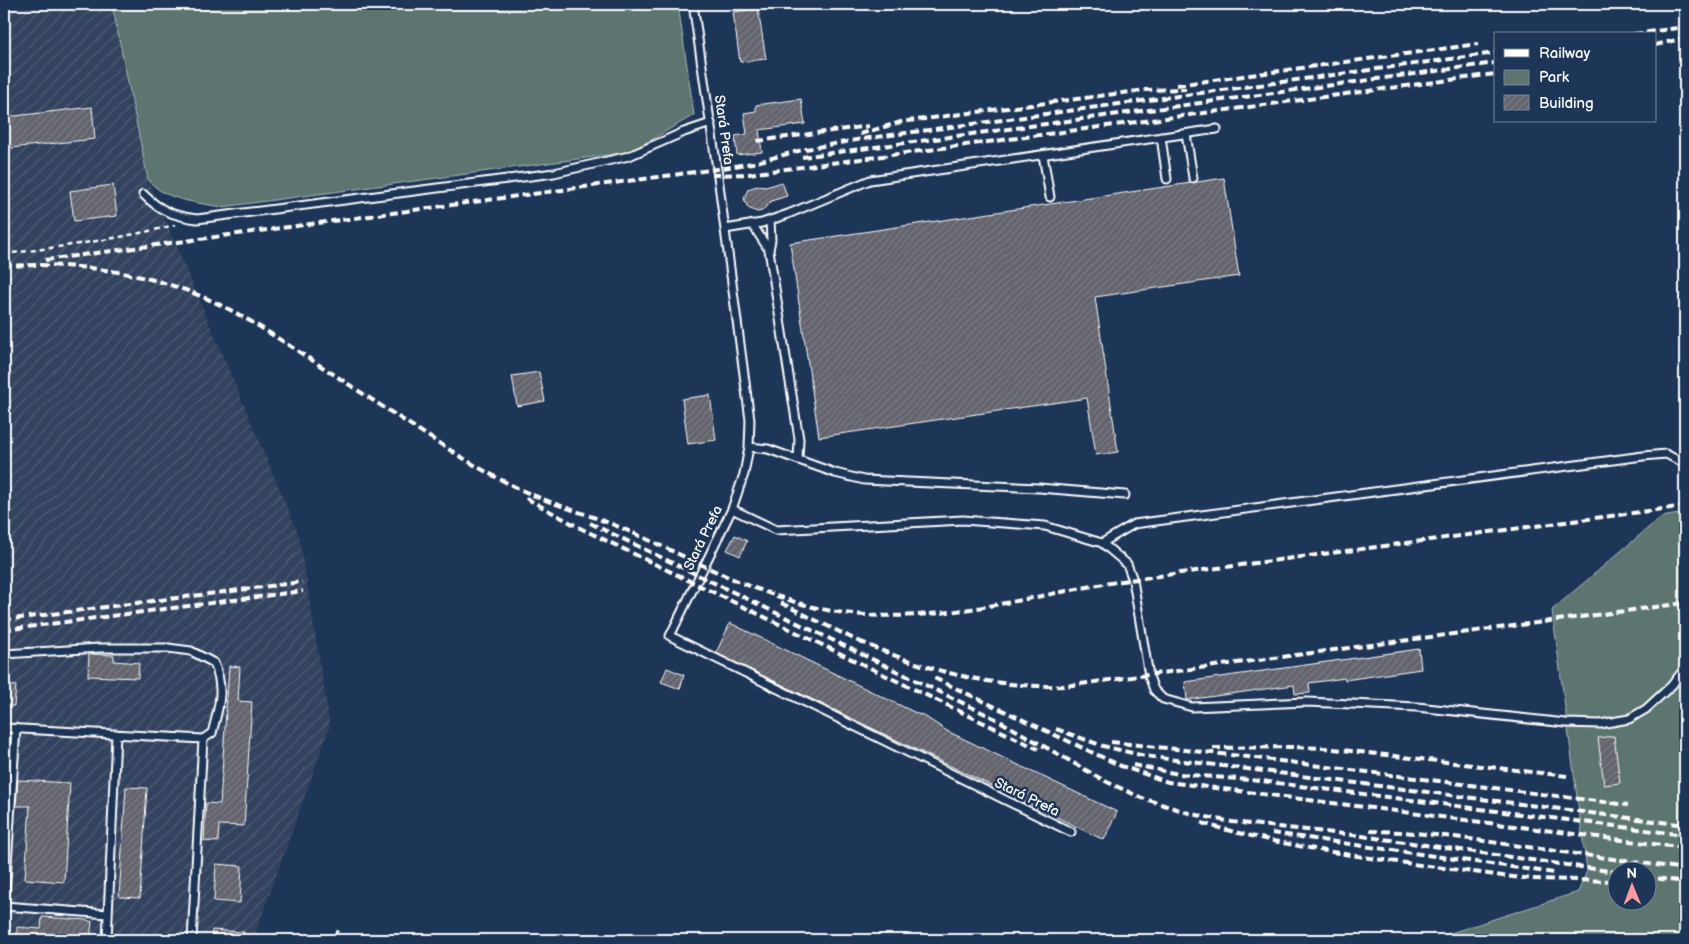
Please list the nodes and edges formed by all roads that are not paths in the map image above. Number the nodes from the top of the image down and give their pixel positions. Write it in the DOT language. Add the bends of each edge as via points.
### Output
graph roads {
  1 [pos="693,4"];
  2 [pos="711,123"];
  3 [pos="1217,129"];
  4 [pos="1186,134"];
  5 [pos="1161,137"];
  6 [pos="1043,155"];
  7 [pos="1193,178"];
  8 [pos="1167,180"];
  9 [pos="143,194"];
  10 [pos="1050,197"];
  11 [pos="770,220"];
  12 [pos="752,224"];
  13 [pos="725,229"];
  14 [pos="770,250"];
  15 [pos="749,447"];
  16 [pos="798,460"];
  17 [pos="1685,464"];
  18 [pos="1125,496"];
  19 [pos="732,509"];
  20 [pos="1102,543"];
  21 [pos="4,654"];
  22 [pos="1685,668"];
  23 [pos="4,728"];
  24 [pos="16,728"];
  25 [pos="116,734"];
  26 [pos="203,739"];
  27 [pos="1071,832"];
  28 [pos="4,906"];
  29 [pos="4,910"];
  30 [pos="108,914"];
  31 [pos="107,940"];
  32 [pos="192,940"];
  1 -- 2 [label="lane, Stará Prefa"];
  2 -- 9 [label="lane" via="629,156 554,173 197,219 169,213"];
  2 -- 13 [label="lane, Stará Prefa"];
  3 -- 4 [label="lane"];
  4 -- 5 [label="lane"];
  4 -- 7 [label="lane"];
  5 -- 6 [label="lane"];
  5 -- 8 [label="lane"];
  6 -- 10 [label="lane"];
  6 -- 11 [label="lane" via="870,180"];
  11 -- 12 [label="lane"];
  11 -- 14 [label="lane"];
  12 -- 13 [label="lane"];
  12 -- 14 [label="lane"];
  13 -- 15 [label="lane, Stará Prefa" via="750,420"];
  14 -- 16 [label="lane" via="799,439"];
  15 -- 16 [label="lane" via="768,449"];
  15 -- 19 [label="lane, Stará Prefa"];
  16 -- 18 [label="lane" via="864,480 1039,488"];
  17 -- 20 [label="lane" via="1666,454 1642,456 1134,524"];
  19 -- 20 [label="lane" via="776,530 963,520 1045,526"];
  19 -- 27 [label="lane, Stará Prefa" via="670,636"];
  20 -- 22 [label="lane" via="1127,564 1133,580 1154,690 1163,699 1192,707 1307,702 1417,707 1600,724 1629,719 1646,709"];
  21 -- 26 [label="lane" via="100,648 191,651 214,662 219,676 218,710 212,733"];
  23 -- 24 [label="lane"];
  24 -- 25 [label="lane"];
  24 -- 28 [label="lane"];
  25 -- 26 [label="lane"];
  25 -- 30 [label="lane"];
  26 -- 32 [label="lane"];
  28 -- 29 [label="lane"];
  28 -- 30 [label="lane"];
  30 -- 31 [label="lane"];
}
